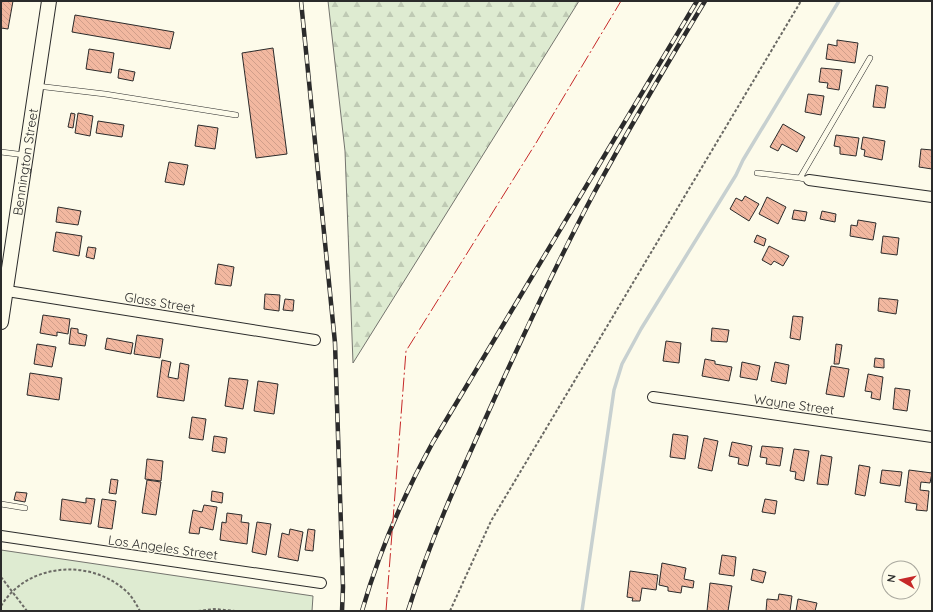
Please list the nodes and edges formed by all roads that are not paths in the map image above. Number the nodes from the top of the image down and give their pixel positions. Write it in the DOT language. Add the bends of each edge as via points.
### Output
graph roads {
  1 [pos="49,1"];
  2 [pos="870,58"];
  3 [pos="36,86"];
  4 [pos="236,116"];
  5 [pos="1,152"];
  6 [pos="26,156"];
  7 [pos="757,173"];
  8 [pos="805,179"];
  9 [pos="932,197"];
  10 [pos="3,290"];
  11 [pos="1,322"];
  12 [pos="315,340"];
  13 [pos="653,397"];
  14 [pos="932,437"];
  15 [pos="1,504"];
  16 [pos="25,508"];
  17 [pos="1,536"];
  18 [pos="321,583"];
  1 -- 3 [label="street, Bennington Street"];
  2 -- 8 [label="lane"];
  3 -- 4 [label="lane" via="105,94"];
  3 -- 6 [label="street, Bennington Street"];
  5 -- 6 [label="lane"];
  6 -- 10 [label="street, Bennington Street"];
  7 -- 8 [label="lane"];
  8 -- 9 [label="street"];
  10 -- 11 [label="street, Bennington Street"];
  10 -- 12 [label="street, Glass Street"];
  13 -- 14 [label="street, Wayne Street"];
  15 -- 16 [label="lane"];
  17 -- 18 [label="street, Los Angeles Street"];
}
